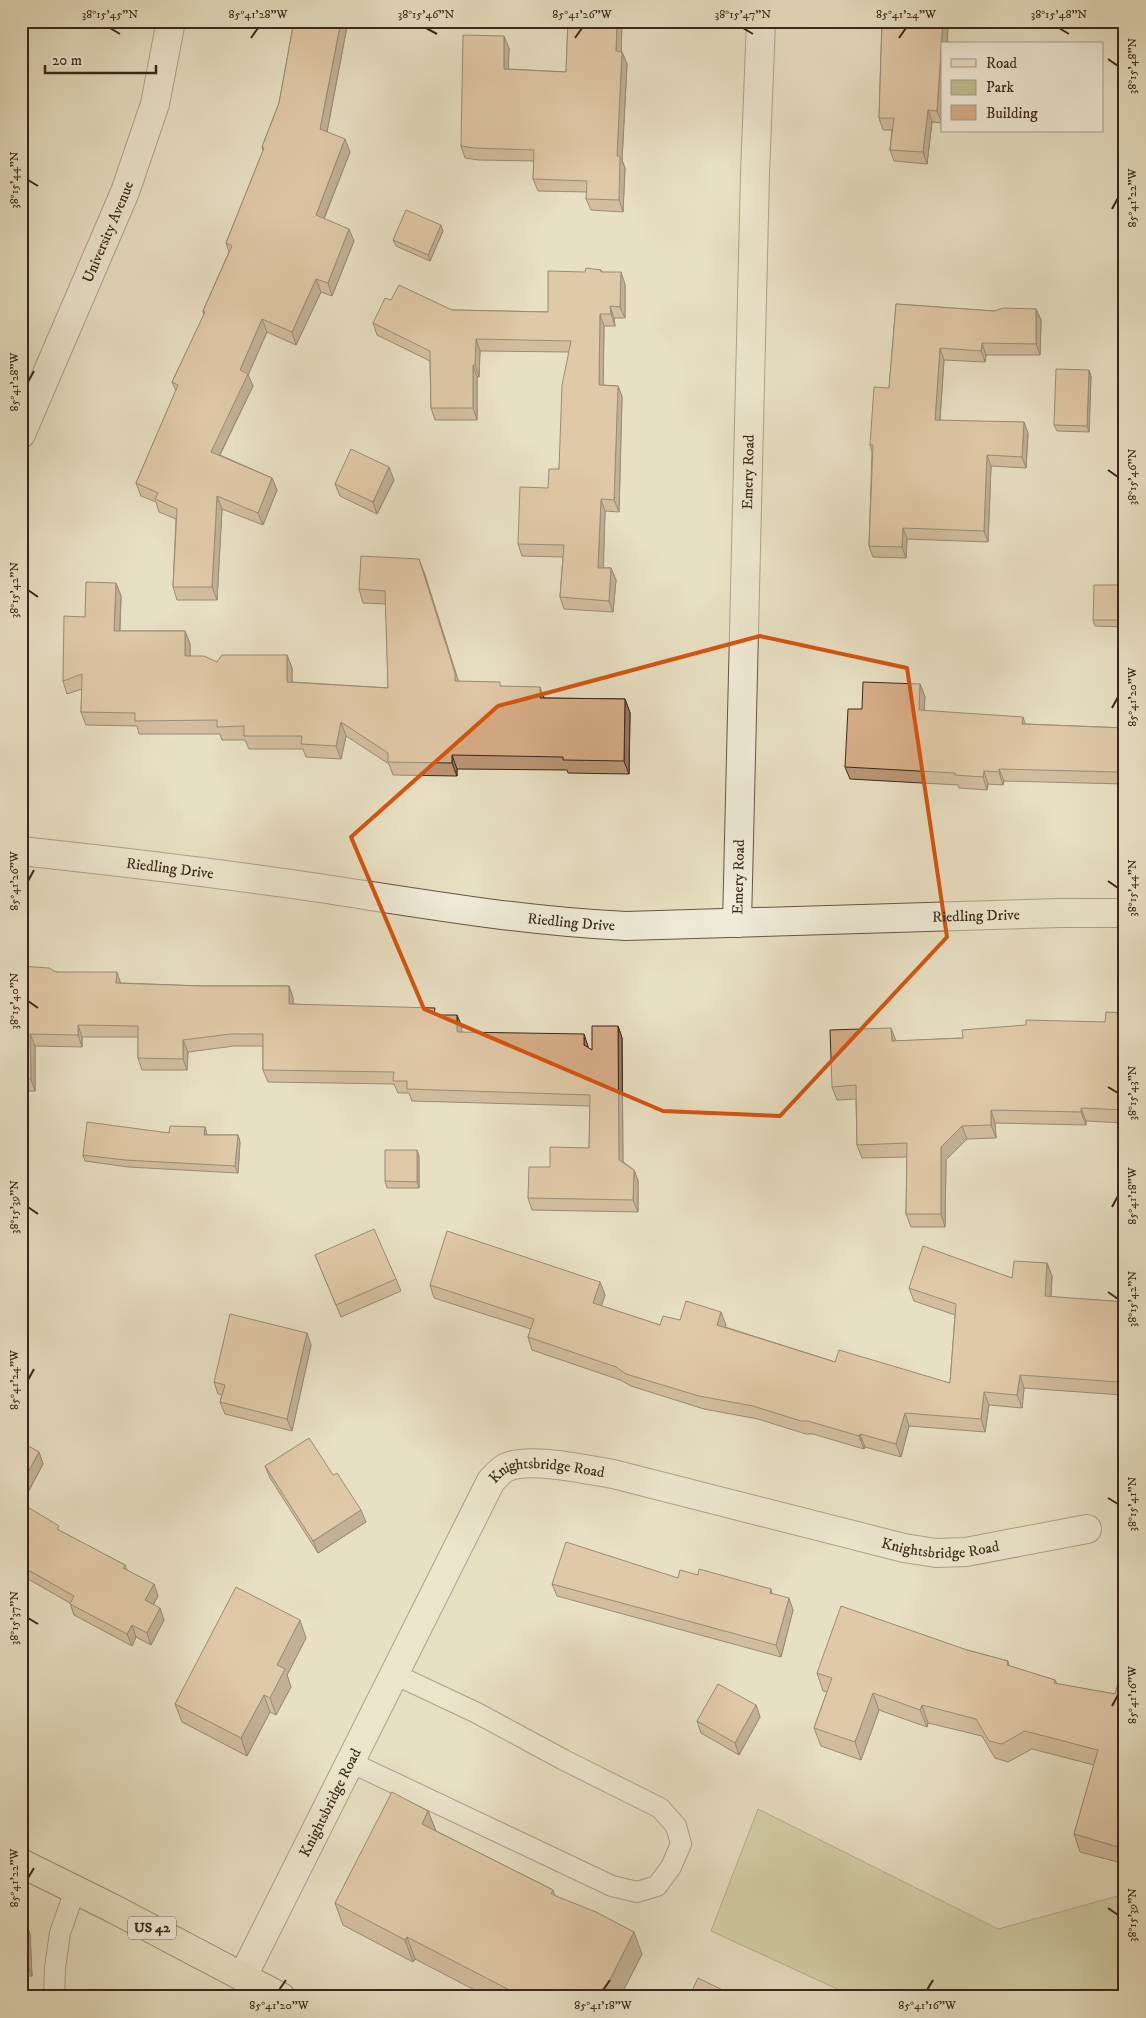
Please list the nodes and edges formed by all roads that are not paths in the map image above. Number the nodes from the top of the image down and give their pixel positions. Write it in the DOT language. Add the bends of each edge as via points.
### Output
graph roads {
  1 [pos="171,21"];
  2 [pos="761,21"];
  3 [pos="21,434"];
  4 [pos="21,851"];
  5 [pos="1125,913"];
  6 [pos="737,923"];
  7 [pos="1087,1529"];
  8 [pos="394,1674"];
  9 [pos="350,1762"];
  10 [pos="21,1863"];
  11 [pos="75,1890"];
  12 [pos="242,1976"];
  13 [pos="54,1997"];
  14 [pos="281,1997"];
  1 -- 3 [label="street, University Avenue" via="155,104 125,192"];
  2 -- 6 [label="street, Emery Road"];
  4 -- 6 [label="street, Riedling Drive" via="594,925"];
  5 -- 6 [label="street, Riedling Drive"];
  7 -- 8 [label="street, Knightsbridge Road" via="966,1552 936,1553 904,1548 613,1474 564,1465 521,1463 505,1468 491,1481"];
  8 -- 9 [label="street, Knightsbridge Road"];
  8 -- 9 [label="lane" via="477,1713 660,1808 676,1826 681,1844 671,1866 657,1886 637,1892 612,1886"];
  9 -- 12 [label="street, Knightsbridge Road"];
  10 -- 11 [label="main road, US 42"];
  11 -- 12 [label="main road, US 42"];
  11 -- 13 [label="lane" via="60,1933"];
  12 -- 14 [label="main road, US 42"];
}
